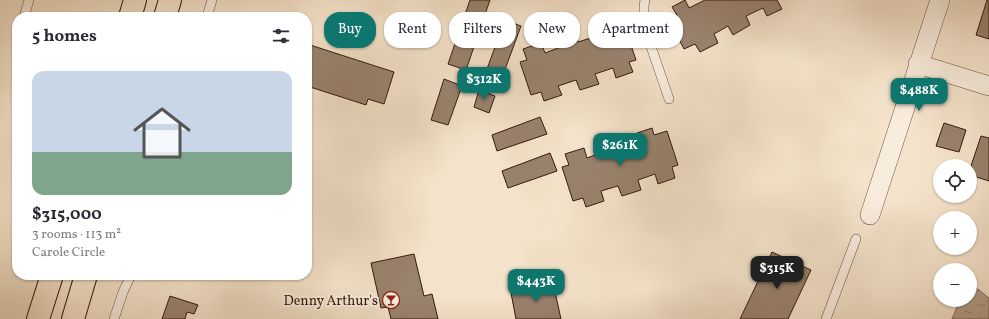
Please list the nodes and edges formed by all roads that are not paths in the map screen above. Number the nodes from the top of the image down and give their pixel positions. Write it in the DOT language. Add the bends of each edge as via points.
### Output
graph roads {
  1 [pos="29,0"];
  2 [pos="135,0"];
  3 [pos="170,0"];
  4 [pos="212,0"];
  5 [pos="645,0"];
  6 [pos="940,0"];
  7 [pos="25,12"];
  8 [pos="131,12"];
  9 [pos="166,12"];
  10 [pos="208,12"];
  11 [pos="918,64"];
  12 [pos="989,86"];
  13 [pos="669,98"];
  14 [pos="870,215"];
  15 [pos="856,239"];
  16 [pos="50,280"];
  17 [pos="85,280"];
  18 [pos="129,280"];
  19 [pos="38,319"];
  20 [pos="73,319"];
  21 [pos="114,319"];
  22 [pos="826,319"];
  1 -- 7 [label="lane"];
  2 -- 8 [label="main road"];
  3 -- 9 [label="main road"];
  4 -- 10 [label="lane"];
  5 -- 13 [label="lane" via="644,26"];
  6 -- 11 [label="street"];
  11 -- 12 [label="street"];
  11 -- 14 [label="street"];
  15 -- 22 [label="lane"];
  16 -- 19 [label="main road"];
  17 -- 20 [label="main road"];
  18 -- 21 [label="lane"];
}
